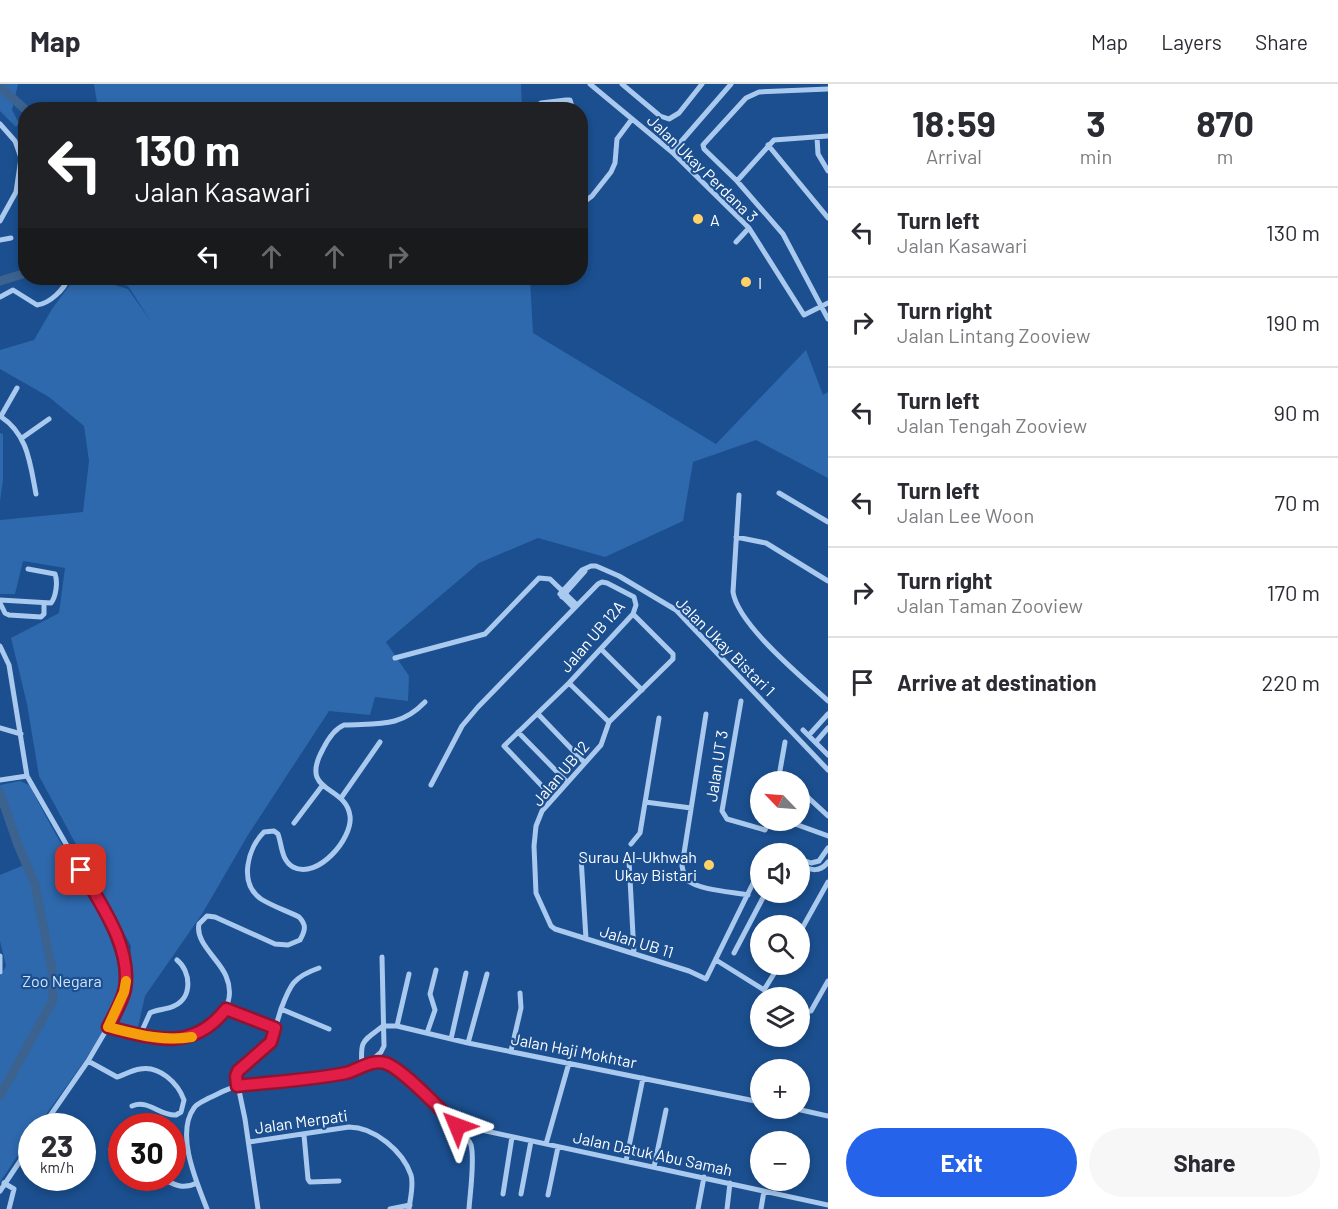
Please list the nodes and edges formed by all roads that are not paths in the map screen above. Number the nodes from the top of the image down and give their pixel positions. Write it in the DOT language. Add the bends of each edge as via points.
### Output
graph roads {
  1 [pos="590,84"];
  2 [pos="622,84"];
  3 [pos="702,84"];
  4 [pos="731,84"];
  5 [pos="828,90"];
  6 [pos="549,102"];
  7 [pos="571,102"];
  8 [pos="632,119"];
  9 [pos="0,124"];
  10 [pos="828,136"];
  11 [pos="817,137"];
  12 [pos="768,145"];
  13 [pos="18,150"];
  14 [pos="672,152"];
  15 [pos="828,171"];
  16 [pos="18,178"];
  17 [pos="736,181"];
  18 [pos="16,192"];
  19 [pos="588,199"];
  20 [pos="828,218"];
  21 [pos="0,221"];
  22 [pos="749,228"];
  23 [pos="11,238"];
  24 [pos="0,240"];
  25 [pos="736,242"];
  26 [pos="66,285"];
  27 [pos="0,297"];
  28 [pos="825,304"];
  29 [pos="828,320"];
  30 [pos="17,388"];
  31 [pos="1,416"];
  32 [pos="49,419"];
  33 [pos="22,438"];
  34 [pos="36,494"];
  35 [pos="779,494"];
  36 [pos="739,495"];
  37 [pos="828,522"];
  38 [pos="736,537"];
  39 [pos="28,569"];
  40 [pos="828,579"];
  41 [pos="561,592"];
  42 [pos="0,602"];
  43 [pos="44,603"];
  44 [pos="575,607"];
  45 [pos="633,614"];
  46 [pos="0,646"];
  47 [pos="601,649"];
  48 [pos="395,658"];
  49 [pos="569,683"];
  50 [pos="642,690"];
  51 [pos="741,701"];
  52 [pos="828,701"];
  53 [pos="425,702"];
  54 [pos="538,714"];
  55 [pos="706,714"];
  56 [pos="828,714"];
  57 [pos="659,718"];
  58 [pos="822,721"];
  59 [pos="609,722"];
  60 [pos="828,727"];
  61 [pos="0,728"];
  62 [pos="803,730"];
  63 [pos="518,732"];
  64 [pos="21,734"];
  65 [pos="809,735"];
  66 [pos="380,742"];
  67 [pos="785,742"];
  68 [pos="816,742"];
  69 [pos="828,754"];
  70 [pos="584,762"];
  71 [pos="828,770"];
  72 [pos="780,771"];
  73 [pos="27,776"];
  74 [pos="3,779"];
  75 [pos="567,782"];
  76 [pos="430,785"];
  77 [pos="322,786"];
  78 [pos="543,787"];
  79 [pos="341,798"];
  80 [pos="810,799"];
  81 [pos="645,802"];
  82 [pos="692,808"];
  83 [pos="828,816"];
  84 [pos="294,823"];
  85 [pos="750,827"];
  86 [pos="810,829"];
  87 [pos="828,836"];
  88 [pos="631,843"];
  89 [pos="828,848"];
  90 [pos="581,857"];
  91 [pos="628,860"];
  92 [pos="810,862"];
  93 [pos="828,862"];
  94 [pos="810,869"];
  95 [pos="828,882"];
  96 [pos="750,891"];
  97 [pos="826,891"];
  98 [pos="748,895"];
  99 [pos="760,903"];
  100 [pos="810,916"];
  101 [pos="555,929"];
  102 [pos="586,939"];
  103 [pos="734,953"];
  104 [pos="634,954"];
  105 [pos="0,956"];
  106 [pos="382,957"];
  107 [pos="177,960"];
  108 [pos="716,960"];
  109 [pos="319,968"];
  110 [pos="436,970"];
  111 [pos="0,972"];
  112 [pos="466,973"];
  113 [pos="409,974"];
  114 [pos="487,974"];
  115 [pos="773,975"];
  116 [pos="828,981"];
  117 [pos="520,993"];
  118 [pos="226,1009"];
  119 [pos="281,1009"];
  120 [pos="811,1011"];
  121 [pos="383,1026"];
  122 [pos="397,1026"];
  123 [pos="108,1027"];
  124 [pos="275,1028"];
  125 [pos="329,1029"];
  126 [pos="427,1033"];
  127 [pos="140,1035"];
  128 [pos="451,1039"];
  129 [pos="468,1043"];
  130 [pos="511,1052"];
  131 [pos="88,1061"];
  132 [pos="569,1063"];
  133 [pos="365,1066"];
  134 [pos="643,1077"];
  135 [pos="237,1086"];
  136 [pos="750,1100"];
  137 [pos="132,1106"];
  138 [pos="666,1110"];
  139 [pos="810,1112"];
  140 [pos="52,1113"];
  141 [pos="828,1116"];
  142 [pos="472,1128"];
  143 [pos="304,1135"];
  144 [pos="512,1137"];
  145 [pos="531,1141"];
  146 [pos="249,1142"];
  147 [pos="546,1144"];
  148 [pos="558,1147"];
  149 [pos="626,1161"];
  150 [pos="18,1163"];
  151 [pos="654,1167"];
  152 [pos="704,1177"];
  153 [pos="339,1181"];
  154 [pos="4,1183"];
  155 [pos="197,1183"];
  156 [pos="730,1183"];
  157 [pos="186,1188"];
  158 [pos="750,1188"];
  159 [pos="0,1191"];
  160 [pos="764,1191"];
  161 [pos="503,1194"];
  162 [pos="521,1194"];
  163 [pos="548,1195"];
  164 [pos="828,1205"];
  165 [pos="410,1207"];
  166 [pos="9,1209"];
  167 [pos="205,1209"];
  168 [pos="258,1209"];
  169 [pos="390,1209"];
  170 [pos="468,1209"];
  171 [pos="698,1209"];
  172 [pos="727,1209"];
  173 [pos="761,1209"];
  1 -- 8 [label="street, Jalan Ukay Perdana 3"];
  2 -- 3 [label="street" via="669,119 679,113"];
  4 -- 14 [label="street"];
  5 -- 17 [label="street" via="759,92 746,98 703,145"];
  6 -- 7 [label="street"];
  8 -- 14 [label="street, Jalan Ukay Perdana 3"];
  8 -- 19 [label="street" via="617,139 611,172"];
  9 -- 13 [label="street"];
  10 -- 11 [label="street"];
  11 -- 12 [label="street" via="782,138"];
  11 -- 15 [label="street" via="818,154"];
  12 -- 17 [label="street"];
  12 -- 20 [label="street"];
  14 -- 22 [label="street, Jalan Ukay Perdana 3"];
  16 -- 18 [label="street"];
  17 -- 28 [label="street" via="783,234"];
  18 -- 21 [label="street"];
  22 -- 25 [label="street"];
  22 -- 28 [label="street, Jalan Ukay Perdana 3" via="804,315"];
  23 -- 24 [label="street"];
  26 -- 27 [label="street" via="42,305 14,290"];
  28 -- 29 [label="street"];
  30 -- 31 [label="street"];
  31 -- 33 [label="street"];
  32 -- 33 [label="street"];
  33 -- 34 [label="street"];
  35 -- 37 [label="street"];
  36 -- 38 [label="street"];
  38 -- 40 [label="street" via="765,543"];
  38 -- 52 [label="street" via="733,592 739,610 770,646"];
  39 -- 43 [label="street" via="55,574 57,578 54,600"];
  41 -- 44 [label="street"];
  41 -- 48 [label="street" via="550,579 539,578 484,634"];
  41 -- 71 [label="street, Jalan Ukay Bistari 1" via="582,570 597,566 676,610"];
  42 -- 43 [label="street"];
  42 -- 43 [label="street" via="5,614 41,616"];
  44 -- 45 [label="street, Jalan UB 12A" via="602,582 631,594 636,605"];
  44 -- 76 [label="street, Jalan UB 12A" via="462,726"];
  45 -- 47 [label="street, Jalan UB 12A"];
  45 -- 50 [label="street, Jalan UB 12" via="673,657"];
  46 -- 64 [label="street" via="9,665"];
  47 -- 49 [label="street, Jalan UB 12A"];
  47 -- 50 [label="street"];
  49 -- 54 [label="street, Jalan UB 12A"];
  49 -- 59 [label="street"];
  50 -- 59 [label="street, Jalan UB 12"];
  51 -- 85 [label="street, Jalan UT 3" via="722,811 727,819"];
  53 -- 77 [label="street" via="398,721 338,728 315,768"];
  54 -- 63 [label="street, Jalan UB 12A"];
  54 -- 70 [label="street"];
  55 -- 82 [label="street"];
  56 -- 58 [label="street"];
  57 -- 81 [label="street"];
  58 -- 60 [label="street"];
  58 -- 65 [label="street"];
  59 -- 70 [label="street, Jalan UB 12" via="601,745"];
  60 -- 68 [label="street"];
  61 -- 64 [label="street"];
  62 -- 65 [label="street"];
  63 -- 75 [label="street"];
  63 -- 78 [label="street, Jalan UB 12A" via="504,746"];
  64 -- 73 [label="street"];
  65 -- 68 [label="street"];
  66 -- 79 [label="street"];
  67 -- 72 [label="street"];
  68 -- 69 [label="street"];
  70 -- 75 [label="street, Jalan UB 12"];
  73 -- 74 [label="street"];
  73 -- 123 [label="street" via="104,910 124,958 124,992"];
  75 -- 101 [label="street, Jalan UB 12" via="542,811 534,846 537,899"];
  77 -- 79 [label="street"];
  77 -- 84 [label="street"];
  79 -- 118 [label="street" via="350,812 351,824 323,864 304,870 291,866 282,852 278,834 269,830 254,844 248,858 253,891 299,917 305,927 300,939 288,945 275,944 211,915 199,924 199,936 230,987"];
  80 -- 83 [label="street"];
  81 -- 82 [label="street"];
  81 -- 88 [label="street" via="640,833"];
  82 -- 98 [label="street" via="682,866 687,880"];
  86 -- 87 [label="street"];
  89 -- 92 [label="street" via="819,861"];
  90 -- 102 [label="street"];
  91 -- 104 [label="street"];
  93 -- 94 [label="street" via="821,869"];
  95 -- 97 [label="street"];
  96 -- 98 [label="street"];
  97 -- 100 [label="street"];
  98 -- 108 [label="street"];
  99 -- 103 [label="street"];
  101 -- 102 [label="street, Jalan UB 11"];
  102 -- 104 [label="street, Jalan UB 11"];
  104 -- 108 [label="street, Jalan UB 11" via="706,980"];
  105 -- 111 [label="street"];
  106 -- 121 [label="street"];
  107 -- 127 [label="street" via="188,977 185,995 174,1006 150,1013"];
  108 -- 115 [label="street" via="764,990"];
  109 -- 119 [label="street" via="294,980"];
  110 -- 126 [label="street" via="430,994 435,1010"];
  112 -- 128 [label="street"];
  113 -- 122 [label="street"];
  114 -- 129 [label="street"];
  116 -- 120 [label="street"];
  117 -- 130 [label="street" via="521,1008"];
  118 -- 124 [label="street"];
  118 -- 127 [label="street" via="207,1029 192,1036 177,1039"];
  119 -- 124 [label="street"];
  119 -- 125 [label="street"];
  121 -- 122 [label="street, Jalan Haji Mokhtar"];
  121 -- 133 [label="street" via="383,1049"];
  121 -- 133 [label="street" via="361,1048"];
  122 -- 126 [label="street, Jalan Haji Mokhtar"];
  123 -- 127 [label="street"];
  123 -- 131 [label="street"];
  124 -- 135 [label="street" via="271,1042 238,1071"];
  126 -- 128 [label="street, Jalan Haji Mokhtar"];
  128 -- 129 [label="street, Jalan Haji Mokhtar"];
  129 -- 130 [label="street, Jalan Haji Mokhtar"];
  130 -- 132 [label="street, Jalan Haji Mokhtar"];
  131 -- 137 [label="street" via="117,1077 138,1069 157,1071 174,1082 184,1100 176,1115 161,1113 146,1103"];
  131 -- 140 [label="street"];
  132 -- 134 [label="street, Jalan Haji Mokhtar"];
  132 -- 147 [label="street"];
  133 -- 135 [label="street" via="328,1076"];
  133 -- 170 [label="street" via="389,1064 465,1135 471,1146"];
  134 -- 136 [label="street, Jalan Haji Mokhtar"];
  134 -- 149 [label="street"];
  135 -- 146 [label="street"];
  135 -- 155 [label="street" via="193,1108 187,1138"];
  138 -- 151 [label="street"];
  139 -- 141 [label="street"];
  142 -- 144 [label="street, Jalan Datuk Abu Samah"];
  143 -- 146 [label="street, Jalan Merpati"];
  143 -- 153 [label="street" via="310,1182"];
  143 -- 165 [label="street, Jalan Merpati" via="349,1127 371,1132 407,1166 412,1178"];
  144 -- 145 [label="street, Jalan Datuk Abu Samah"];
  144 -- 161 [label="street"];
  145 -- 147 [label="street, Jalan Datuk Abu Samah"];
  145 -- 162 [label="street"];
  146 -- 168 [label="street"];
  147 -- 148 [label="street, Jalan Datuk Abu Samah"];
  148 -- 149 [label="street, Jalan Datuk Abu Samah"];
  148 -- 163 [label="street"];
  149 -- 151 [label="street, Jalan Datuk Abu Samah"];
  150 -- 154 [label="street"];
  151 -- 152 [label="street, Jalan Datuk Abu Samah"];
  152 -- 156 [label="street, Jalan Datuk Abu Samah"];
  152 -- 171 [label="street"];
  154 -- 159 [label="street"];
  154 -- 166 [label="street" via="14,1190"];
  155 -- 157 [label="street"];
  155 -- 167 [label="street"];
  156 -- 158 [label="street, Jalan Datuk Abu Samah"];
  156 -- 172 [label="street"];
  160 -- 164 [label="street, Jalan Datuk Abu Samah"];
  160 -- 173 [label="street"];
  165 -- 169 [label="street"];
}
